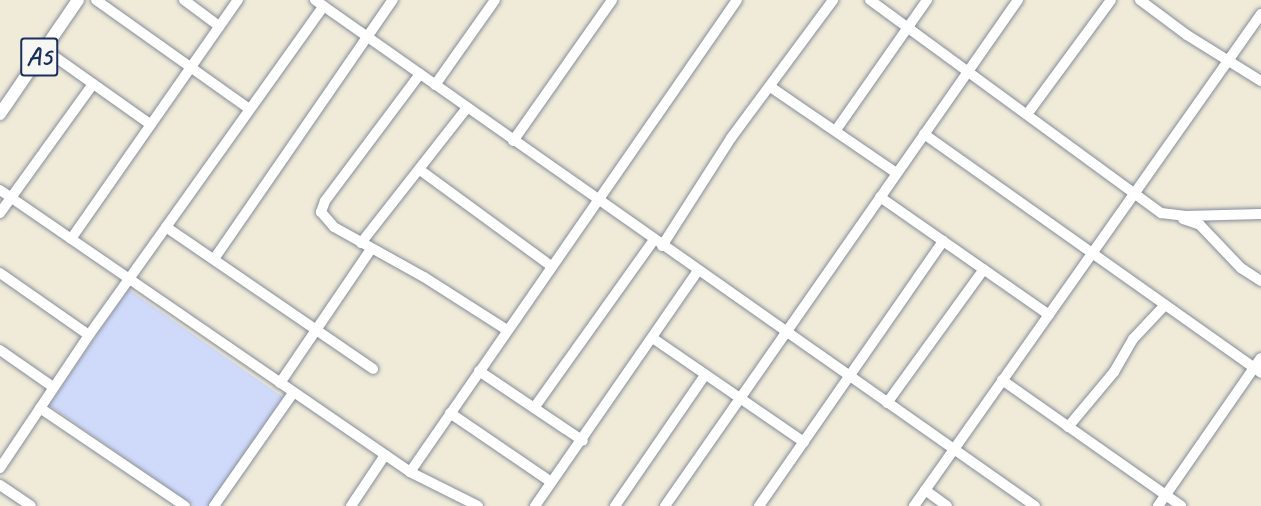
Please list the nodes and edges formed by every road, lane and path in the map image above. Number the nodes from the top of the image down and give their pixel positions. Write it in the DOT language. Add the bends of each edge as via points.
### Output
graph roads {
  1 [pos="78,0"];
  2 [pos="96,0"];
  3 [pos="184,0"];
  4 [pos="238,0"];
  5 [pos="393,0"];
  6 [pos="495,0"];
  7 [pos="612,0"];
  8 [pos="737,0"];
  9 [pos="833,0"];
  10 [pos="870,0"];
  11 [pos="927,0"];
  12 [pos="1018,0"];
  13 [pos="1111,0"];
  14 [pos="1140,0"];
  15 [pos="319,3"];
  16 [pos="1261,14"];
  17 [pos="219,26"];
  18 [pos="908,27"];
  19 [pos="368,38"];
  20 [pos="44,49"];
  21 [pos="1229,59"];
  22 [pos="189,68"];
  23 [pos="968,70"];
  24 [pos="420,74"];
  25 [pos="1261,81"];
  26 [pos="93,84"];
  27 [pos="435,85"];
  28 [pos="771,88"];
  29 [pos="248,108"];
  30 [pos="467,108"];
  31 [pos="1028,113"];
  32 [pos="0,114"];
  33 [pos="150,124"];
  34 [pos="836,130"];
  35 [pos="924,134"];
  36 [pos="513,141"];
  37 [pos="420,170"];
  38 [pos="896,173"];
  39 [pos="0,190"];
  40 [pos="1136,192"];
  41 [pos="880,197"];
  42 [pos="11,198"];
  43 [pos="596,200"];
  44 [pos="0,213"];
  45 [pos="1161,213"];
  46 [pos="1261,214"];
  47 [pos="166,227"];
  48 [pos="71,239"];
  49 [pos="943,241"];
  50 [pos="361,243"];
  51 [pos="658,243"];
  52 [pos="371,249"];
  53 [pos="1092,253"];
  54 [pos="214,259"];
  55 [pos="551,266"];
  56 [pos="984,269"];
  57 [pos="698,271"];
  58 [pos="0,273"];
  59 [pos="129,279"];
  60 [pos="1261,281"];
  61 [pos="1165,305"];
  62 [pos="1049,315"];
  63 [pos="317,330"];
  64 [pos="507,330"];
  65 [pos="785,332"];
  66 [pos="89,335"];
  67 [pos="654,339"];
  68 [pos="0,350"];
  69 [pos="1261,358"];
  70 [pos="373,369"];
  71 [pos="1258,370"];
  72 [pos="479,371"];
  73 [pos="705,375"];
  74 [pos="850,376"];
  75 [pos="1002,380"];
  76 [pos="279,383"];
  77 [pos="53,387"];
  78 [pos="293,393"];
  79 [pos="740,399"];
  80 [pos="887,403"];
  81 [pos="40,408"];
  82 [pos="534,408"];
  83 [pos="450,413"];
  84 [pos="1068,427"];
  85 [pos="583,441"];
  86 [pos="804,442"];
  87 [pos="954,449"];
  88 [pos="385,455"];
  89 [pos="0,468"];
  90 [pos="410,472"];
  91 [pos="551,482"];
  92 [pos="0,485"];
  93 [pos="925,490"];
  94 [pos="1166,495"];
  95 [pos="31,506"];
  96 [pos="185,506"];
  97 [pos="214,506"];
  98 [pos="351,506"];
  99 [pos="478,506"];
  100 [pos="535,506"];
  101 [pos="615,506"];
  102 [pos="664,506"];
  103 [pos="759,506"];
  104 [pos="914,506"];
  105 [pos="947,506"];
  106 [pos="1035,506"];
  107 [pos="1158,506"];
  108 [pos="1181,506"];
  1 -- 20 [label="main road, A5"];
  2 -- 22 [label="street"];
  3 -- 17 [label="street"];
  4 -- 17 [label="street"];
  5 -- 19 [label="street"];
  6 -- 27 [label="street"];
  7 -- 36 [label="street"];
  8 -- 43 [label="street"];
  9 -- 28 [label="street"];
  10 -- 18 [label="street"];
  11 -- 18 [label="street"];
  12 -- 23 [label="street"];
  13 -- 31 [label="street"];
  14 -- 21 [label="street" via="1187,35"];
  15 -- 19 [label="street"];
  15 -- 29 [label="street"];
  16 -- 21 [label="street"];
  17 -- 22 [label="street"];
  18 -- 23 [label="street"];
  18 -- 34 [label="street"];
  19 -- 24 [label="street"];
  19 -- 54 [label="street"];
  20 -- 26 [label="street"];
  20 -- 32 [label="main road, A5"];
  21 -- 25 [label="street"];
  21 -- 40 [label="street"];
  22 -- 29 [label="street"];
  22 -- 33 [label="street"];
  23 -- 31 [label="street"];
  23 -- 35 [label="street"];
  24 -- 27 [label="street"];
  24 -- 50 [label="street" via="325,201 321,212 325,220"];
  26 -- 33 [label="street"];
  26 -- 42 [label="street"];
  27 -- 30 [label="street"];
  28 -- 34 [label="street"];
  28 -- 51 [label="street"];
  29 -- 47 [label="street"];
  30 -- 36 [label="street"];
  30 -- 37 [label="street"];
  31 -- 40 [label="street"];
  33 -- 48 [label="street"];
  34 -- 38 [label="street"];
  35 -- 38 [label="street"];
  35 -- 53 [label="street"];
  36 -- 43 [label="street"];
  37 -- 50 [label="street"];
  37 -- 55 [label="street"];
  38 -- 41 [label="street"];
  39 -- 42 [label="street"];
  40 -- 45 [label="street"];
  40 -- 53 [label="street"];
  41 -- 49 [label="street"];
  41 -- 65 [label="street"];
  42 -- 44 [label="street"];
  42 -- 48 [label="street"];
  43 -- 51 [label="street"];
  43 -- 55 [label="street"];
  45 -- 46 [label="street"];
  45 -- 60 [label="street" via="1200,225 1241,268"];
  47 -- 54 [label="street"];
  47 -- 59 [label="street"];
  48 -- 59 [label="street"];
  49 -- 56 [label="street"];
  49 -- 74 [label="street"];
  50 -- 52 [label="street"];
  51 -- 57 [label="street"];
  51 -- 82 [label="street"];
  52 -- 63 [label="street"];
  52 -- 64 [label="street" via="424,277"];
  53 -- 61 [label="street"];
  53 -- 62 [label="street"];
  54 -- 63 [label="street"];
  55 -- 64 [label="street"];
  56 -- 62 [label="street"];
  56 -- 80 [label="street"];
  57 -- 65 [label="street"];
  57 -- 67 [label="street"];
  58 -- 66 [label="street"];
  59 -- 66 [label="street"];
  59 -- 76 [label="street"];
  61 -- 71 [label="street"];
  61 -- 84 [label="street" via="1133,339 1114,372"];
  62 -- 75 [label="street"];
  63 -- 70 [label="street"];
  63 -- 76 [label="street"];
  64 -- 72 [label="street"];
  65 -- 74 [label="street"];
  65 -- 79 [label="street"];
  66 -- 77 [label="street"];
  67 -- 73 [label="street"];
  67 -- 85 [label="street"];
  68 -- 77 [label="street"];
  69 -- 71 [label="street"];
  71 -- 94 [label="street"];
  72 -- 82 [label="street"];
  72 -- 83 [label="street"];
  73 -- 79 [label="street"];
  73 -- 101 [label="street"];
  74 -- 80 [label="street"];
  74 -- 86 [label="street"];
  75 -- 84 [label="street"];
  75 -- 87 [label="street"];
  76 -- 78 [label="street"];
  77 -- 81 [label="street"];
  78 -- 88 [label="street"];
  78 -- 97 [label="street"];
  79 -- 86 [label="street"];
  79 -- 102 [label="street"];
  80 -- 87 [label="street"];
  81 -- 89 [label="street"];
  81 -- 96 [label="street"];
  82 -- 85 [label="street"];
  83 -- 90 [label="street"];
  83 -- 91 [label="street"];
  84 -- 94 [label="street"];
  85 -- 91 [label="street"];
  86 -- 103 [label="street"];
  87 -- 93 [label="street"];
  87 -- 106 [label="street"];
  88 -- 90 [label="street"];
  88 -- 98 [label="street"];
  90 -- 99 [label="street"];
  91 -- 100 [label="street"];
  92 -- 95 [label="street"];
  93 -- 104 [label="street"];
  93 -- 105 [label="street"];
  94 -- 107 [label="street"];
  94 -- 108 [label="street"];
}
